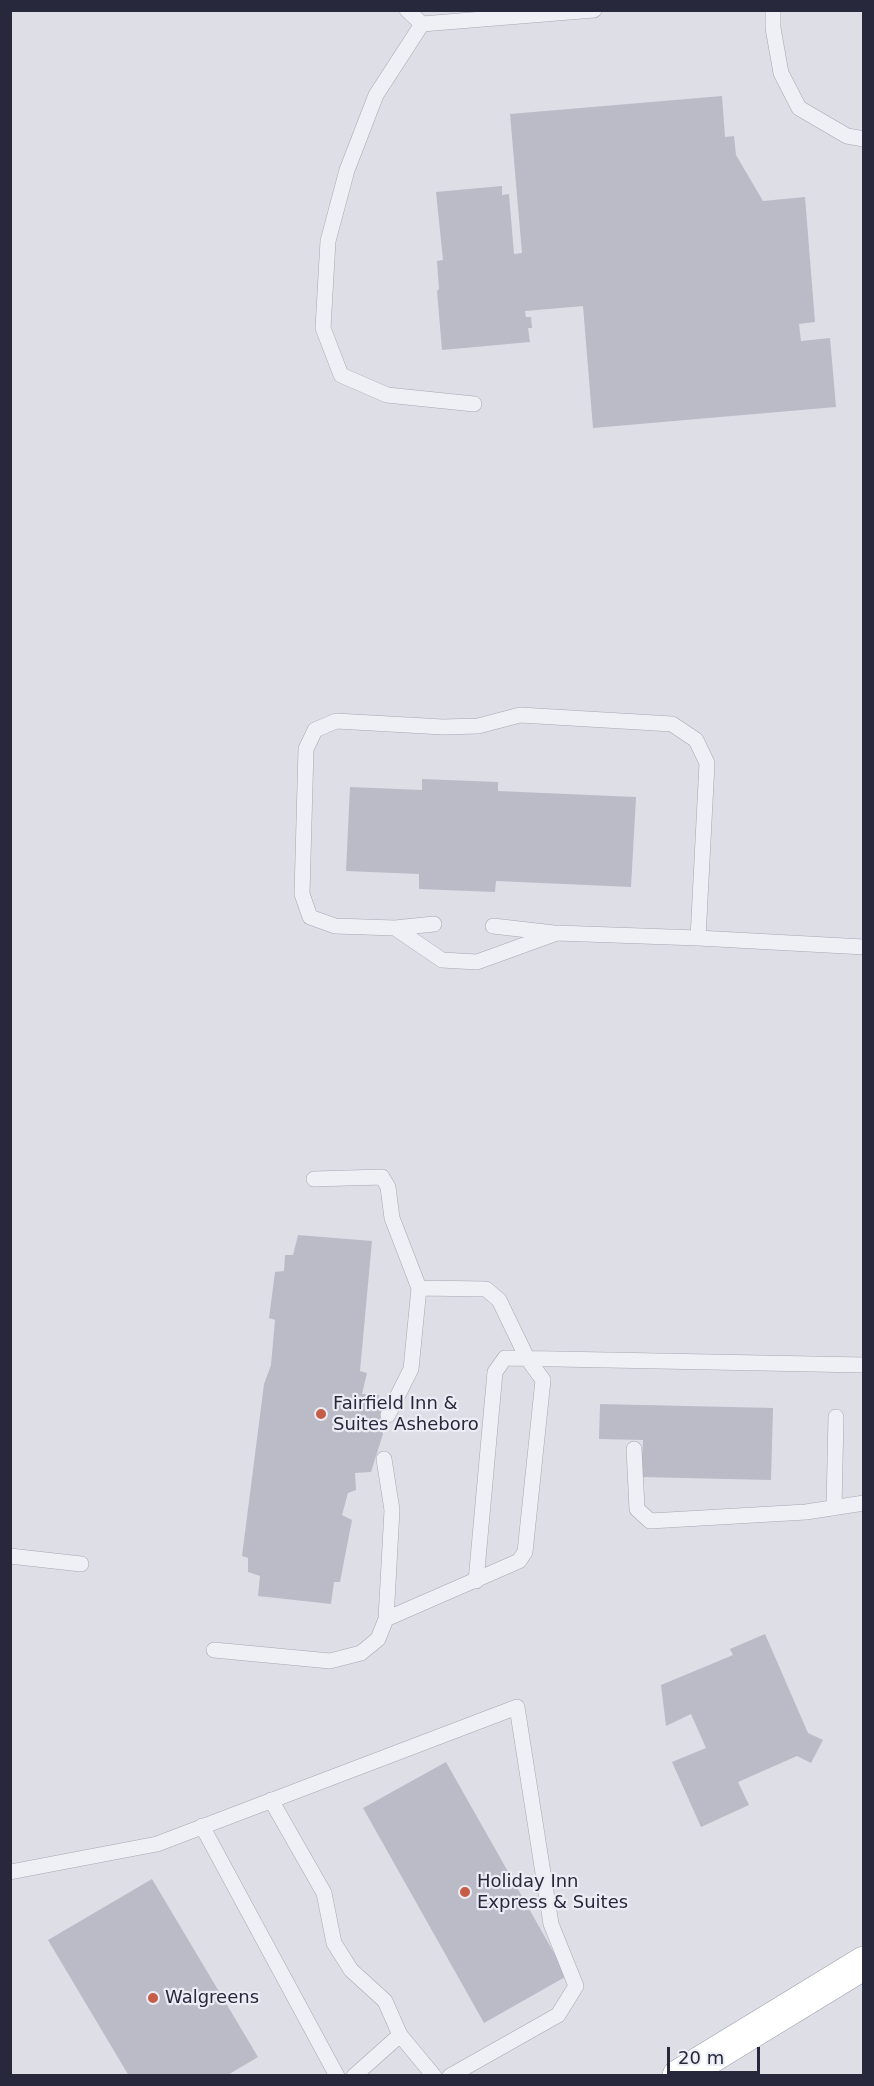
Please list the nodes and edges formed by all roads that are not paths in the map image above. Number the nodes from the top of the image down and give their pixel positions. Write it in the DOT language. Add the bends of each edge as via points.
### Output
graph roads {
  1 [pos="407,10"];
  2 [pos="594,10"];
  3 [pos="773,10"];
  4 [pos="422,24"];
  5 [pos="864,139"];
  6 [pos="474,404"];
  7 [pos="434,924"];
  8 [pos="493,926"];
  9 [pos="395,928"];
  10 [pos="557,933"];
  11 [pos="698,938"];
  12 [pos="864,947"];
  13 [pos="314,1179"];
  14 [pos="419,1288"];
  15 [pos="526,1358"];
  16 [pos="864,1365"];
  17 [pos="388,1415"];
  18 [pos="836,1418"];
  19 [pos="634,1449"];
  20 [pos="384,1459"];
  21 [pos="864,1503"];
  22 [pos="834,1508"];
  23 [pos="10,1556"];
  24 [pos="81,1564"];
  25 [pos="476,1581"];
  26 [pos="386,1619"];
  27 [pos="214,1650"];
  28 [pos="271,1800"];
  29 [pos="202,1826"];
  30 [pos="10,1872"];
  31 [pos="864,1963"];
  32 [pos="400,2036"];
  33 [pos="337,2076"];
  34 [pos="354,2076"];
  35 [pos="434,2076"];
  36 [pos="450,2076"];
  37 [pos="679,2076"];
  1 -- 4 [label="lane"];
  2 -- 4 [label="lane"];
  3 -- 5 [label="lane" via="781,73 799,108 847,136"];
  4 -- 6 [label="lane" via="376,95 346,170 328,241 323,328 341,375 387,396"];
  7 -- 9 [label="lane"];
  8 -- 10 [label="lane"];
  9 -- 10 [label="lane" via="442,960 477,962"];
  9 -- 11 [label="lane" via="335,926 310,917 302,894 306,749 315,730 336,721 478,726 520,715 672,724 696,740 707,763"];
  10 -- 11 [label="lane"];
  11 -- 12 [label="lane"];
  13 -- 14 [label="lane" via="382,1178 388,1187 392,1218"];
  14 -- 15 [label="lane" via="486,1289 499,1300"];
  14 -- 17 [label="lane" via="411,1369"];
  15 -- 16 [label="lane"];
  15 -- 25 [label="lane" via="505,1358 495,1372"];
  15 -- 25 [label="lane" via="543,1380 525,1552 519,1562"];
  18 -- 22 [label="lane"];
  19 -- 22 [label="lane" via="637,1509 650,1521"];
  20 -- 26 [label="lane" via="392,1510"];
  21 -- 22 [label="lane"];
  23 -- 24 [label="lane"];
  25 -- 26 [label="lane"];
  26 -- 27 [label="lane" via="378,1639 361,1653 330,1661"];
  28 -- 29 [label="lane"];
  28 -- 32 [label="lane" via="324,1893 334,1943 351,1971 385,2001"];
  28 -- 36 [label="lane" via="517,1707 551,1924 576,1986 558,2015"];
  29 -- 30 [label="lane" via="157,1844"];
  29 -- 33 [label="lane"];
  31 -- 37 [label="main road"];
  32 -- 34 [label="lane"];
  32 -- 35 [label="lane"];
}
